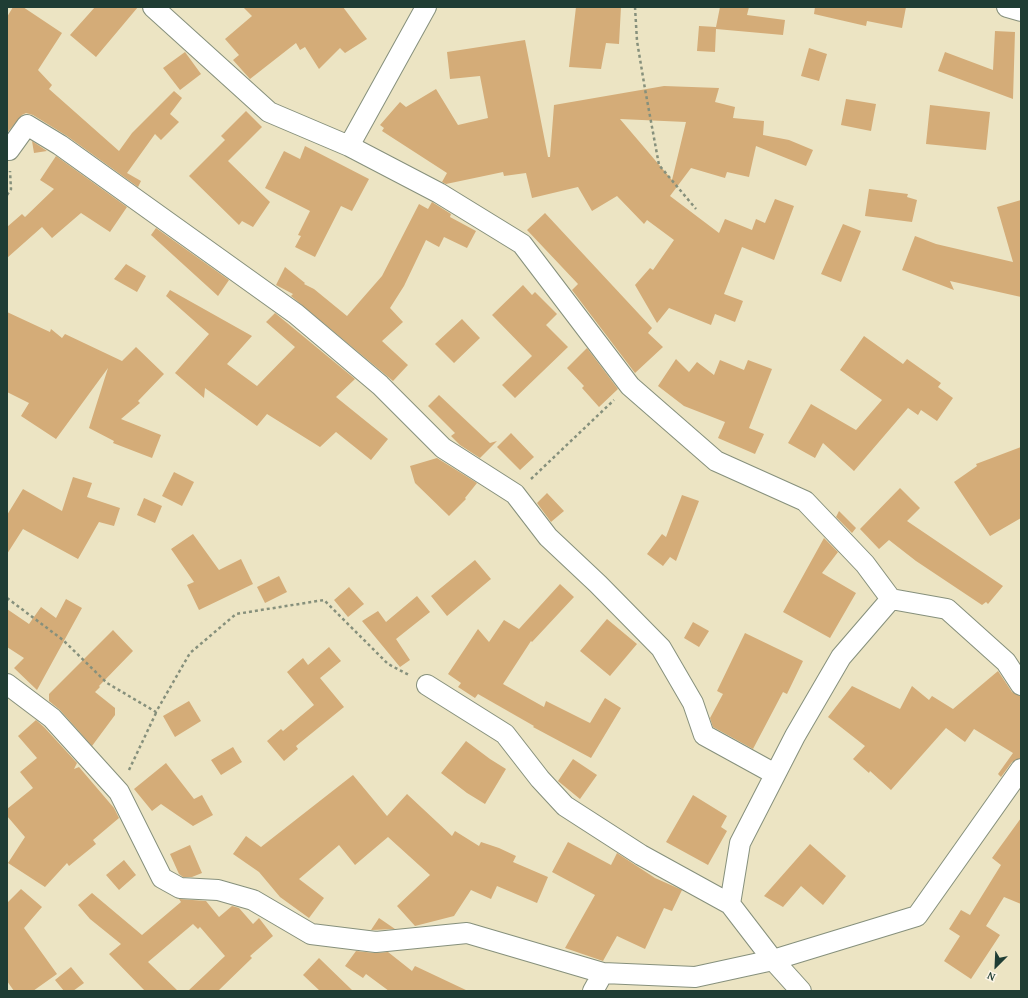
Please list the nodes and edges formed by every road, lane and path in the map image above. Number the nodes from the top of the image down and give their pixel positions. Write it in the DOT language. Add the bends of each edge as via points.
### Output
graph roads {
  1 [pos="153,7"];
  2 [pos="426,7"];
  3 [pos="635,7"];
  4 [pos="1007,7"];
  5 [pos="1021,11"];
  6 [pos="349,146"];
  7 [pos="7,150"];
  8 [pos="696,209"];
  9 [pos="630,386"];
  10 [pos="515,494"];
  11 [pos="7,598"];
  12 [pos="892,599"];
  13 [pos="7,684"];
  14 [pos="427,685"];
  15 [pos="1021,685"];
  16 [pos="156,712"];
  17 [pos="1021,769"];
  18 [pos="776,774"];
  19 [pos="119,792"];
  20 [pos="730,904"];
  21 [pos="773,960"];
  22 [pos="603,973"];
  23 [pos="593,991"];
  24 [pos="801,991"];
  1 -- 6 [label="street" via="269,112"];
  2 -- 6 [label="street"];
  3 -- 8 [label="path" via="644,89 659,165"];
  4 -- 5 [label="street"];
  6 -- 9 [label="street" via="439,193 522,244"];
  7 -- 10 [label="street" via="27,125 60,145 296,314 380,385 443,448"];
  9 -- 10 [label="path"];
  9 -- 12 [label="street" via="716,461 805,501 865,564"];
  10 -- 18 [label="street" via="548,537 661,648 693,703 704,735"];
  11 -- 16 [label="path" via="63,640 107,683"];
  12 -- 15 [label="street" via="946,609 1006,662"];
  12 -- 18 [label="street" via="841,658 795,736"];
  13 -- 19 [label="street" via="52,718"];
  14 -- 16 [label="path" via="388,664 324,600 236,614 190,653"];
  14 -- 20 [label="street" via="505,734 540,779 566,806 641,855"];
  16 -- 19 [label="path"];
  17 -- 21 [label="street" via="917,916"];
  18 -- 20 [label="street" via="740,843"];
  19 -- 22 [label="street" via="162,878 180,888 218,890 253,900 311,934 376,942 467,933"];
  20 -- 21 [label="street"];
  21 -- 22 [label="street" via="695,977"];
  21 -- 24 [label="street"];
  22 -- 23 [label="street"];
}
